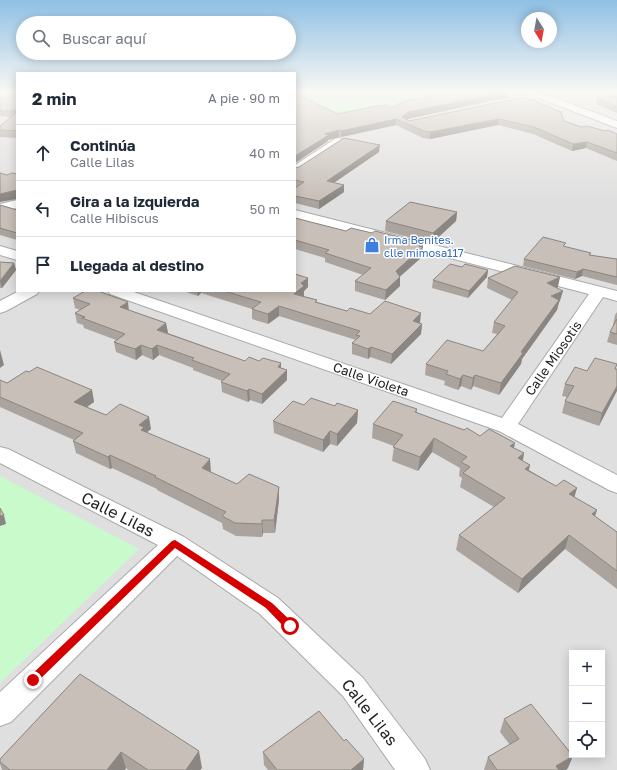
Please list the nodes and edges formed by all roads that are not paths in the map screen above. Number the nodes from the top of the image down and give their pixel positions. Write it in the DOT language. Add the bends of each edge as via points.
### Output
graph roads {
  1 [pos="339,141"];
  2 [pos="296,169"];
  3 [pos="16,204"];
  4 [pos="0,208"];
  5 [pos="296,214"];
  6 [pos="0,250"];
  7 [pos="16,256"];
  8 [pos="599,291"];
  9 [pos="29,292"];
  10 [pos="119,292"];
  11 [pos="617,296"];
  12 [pos="0,308"];
  13 [pos="506,426"];
  14 [pos="0,454"];
  15 [pos="617,485"];
  16 [pos="175,543"];
  17 [pos="0,712"];
  18 [pos="414,770"];
  1 -- 2 [label="street"];
  3 -- 4 [label="street"];
  5 -- 8 [label="street"];
  6 -- 7 [label="street"];
  8 -- 11 [label="street"];
  8 -- 13 [label="street, Calle Miosotis"];
  9 -- 12 [label="street"];
  10 -- 13 [label="street, Calle Violeta"];
  13 -- 15 [label="street, Calle Violeta"];
  14 -- 16 [label="street, Calle Lilas"];
  16 -- 17 [label="street"];
  16 -- 18 [label="street, Calle Lilas" via="269,606 353,687"];
}
